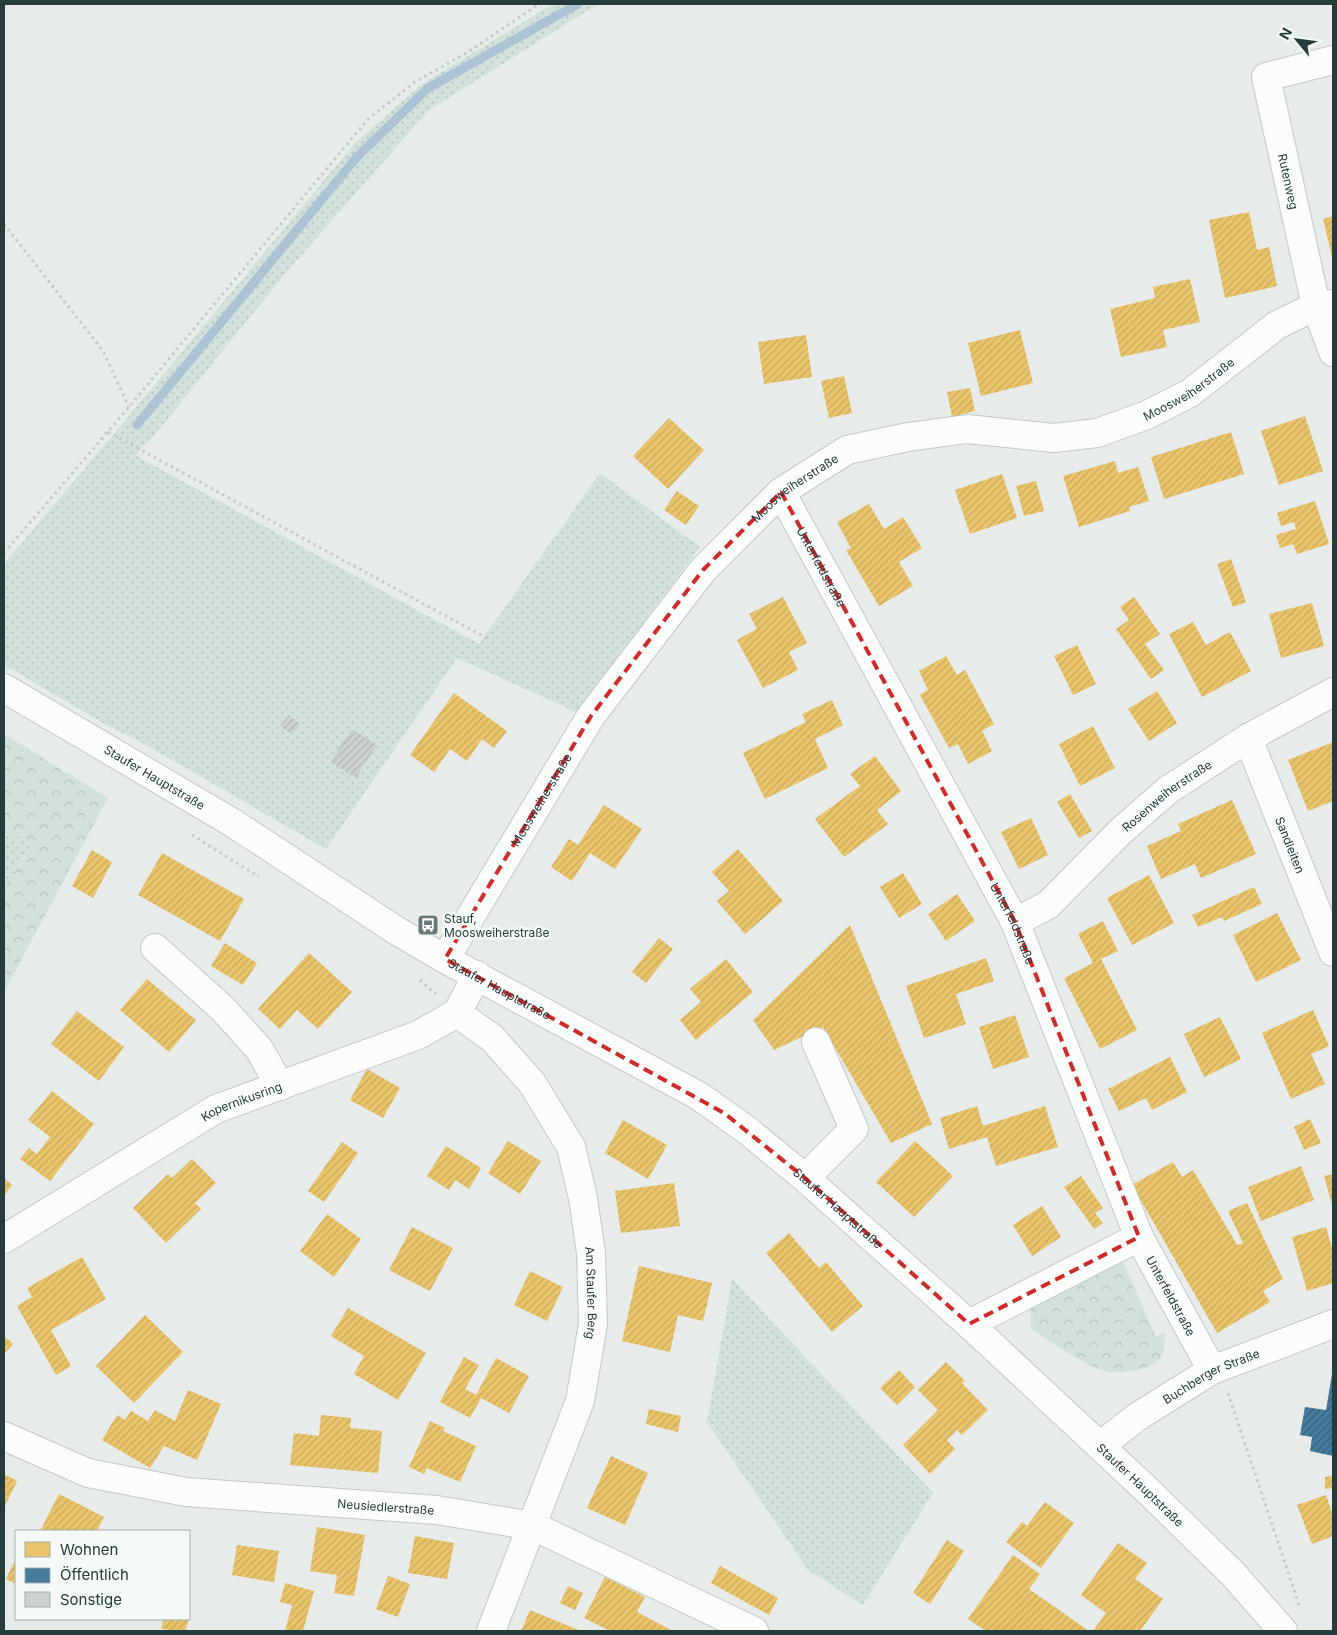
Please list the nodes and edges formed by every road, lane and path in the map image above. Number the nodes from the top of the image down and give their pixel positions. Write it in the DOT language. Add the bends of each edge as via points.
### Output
graph roads {
  1 [pos="540,4"];
  2 [pos="1333,60"];
  3 [pos="4,224"];
  4 [pos="1325,305"];
  5 [pos="1333,352"];
  6 [pos="129,406"];
  7 [pos="108,432"];
  8 [pos="781,492"];
  9 [pos="4,553"];
  10 [pos="490,640"];
  11 [pos="4,688"];
  12 [pos="1333,692"];
  13 [pos="1248,738"];
  14 [pos="188,832"];
  15 [pos="263,880"];
  16 [pos="1015,922"];
  17 [pos="155,948"];
  18 [pos="1333,952"];
  19 [pos="445,959"];
  20 [pos="477,975"];
  21 [pos="415,977"];
  22 [pos="457,1012"];
  23 [pos="816,1042"];
  24 [pos="280,1086"];
  25 [pos="804,1178"];
  26 [pos="1139,1237"];
  27 [pos="4,1240"];
  28 [pos="968,1324"];
  29 [pos="1333,1324"];
  30 [pos="1212,1370"];
  31 [pos="4,1436"];
  32 [pos="1100,1446"];
  33 [pos="533,1526"];
  34 [pos="1302,1611"];
  35 [pos="491,1631"];
  36 [pos="754,1631"];
  37 [pos="1283,1631"];
  1 -- 6 [label="path" via="468,52 415,82 368,119"];
  2 -- 4 [label="street, Rutenweg" via="1266,77"];
  3 -- 6 [label="path" via="103,351"];
  4 -- 5 [label="street, Rutenweg"];
  4 -- 8 [label="street, Moosweiherstraße" via="1277,325 1190,393 1147,415 1096,433 1054,438 967,430 908,437 847,450"];
  6 -- 7 [label="path"];
  7 -- 9 [label="path"];
  7 -- 10 [label="path"];
  8 -- 16 [label="street, Unterfeldstraße"];
  8 -- 19 [label="street, Moosweiherstraße" via="703,570 591,716"];
  11 -- 19 [label="street, Staufer Hauptstraße" via="233,823"];
  12 -- 13 [label="street, Rosenweiherstraße"];
  13 -- 16 [label="street, Rosenweiherstraße" via="1168,790 1121,831 1048,905"];
  13 -- 18 [label="street, Sandleiten"];
  14 -- 15 [label="path"];
  16 -- 26 [label="street, Unterfeldstraße"];
  17 -- 24 [label="street" via="223,1009 259,1049"];
  19 -- 20 [label="street, Staufer Hauptstraße"];
  20 -- 22 [label="street"];
  20 -- 25 [label="street, Staufer Hauptstraße" via="699,1096 748,1131"];
  21 -- 22 [label="path"];
  22 -- 24 [label="street, Kopernikusring" via="418,1035"];
  22 -- 33 [label="street, Am Staufer Berg" via="492,1038 532,1083 571,1147 583,1198 591,1253 593,1324 580,1402"];
  23 -- 25 [label="street" via="854,1129"];
  24 -- 27 [label="street, Kopernikusring" via="216,1109"];
  25 -- 28 [label="street, Staufer Hauptstraße"];
  26 -- 28 [label="street"];
  26 -- 30 [label="street, Unterfeldstraße"];
  28 -- 32 [label="street, Staufer Hauptstraße"];
  29 -- 30 [label="street, Buchberger Straße"];
  30 -- 32 [label="street, Buchberger Straße" via="1137,1417"];
  30 -- 34 [label="path" via="1228,1392"];
  31 -- 33 [label="street, Neusiedlerstraße" via="88,1473 186,1492 437,1510"];
  32 -- 37 [label="street, Staufer Hauptstraße" via="1233,1574"];
  33 -- 35 [label="street, Am Staufer Berg"];
  33 -- 36 [label="street, Neusiedlerstraße"];
}
